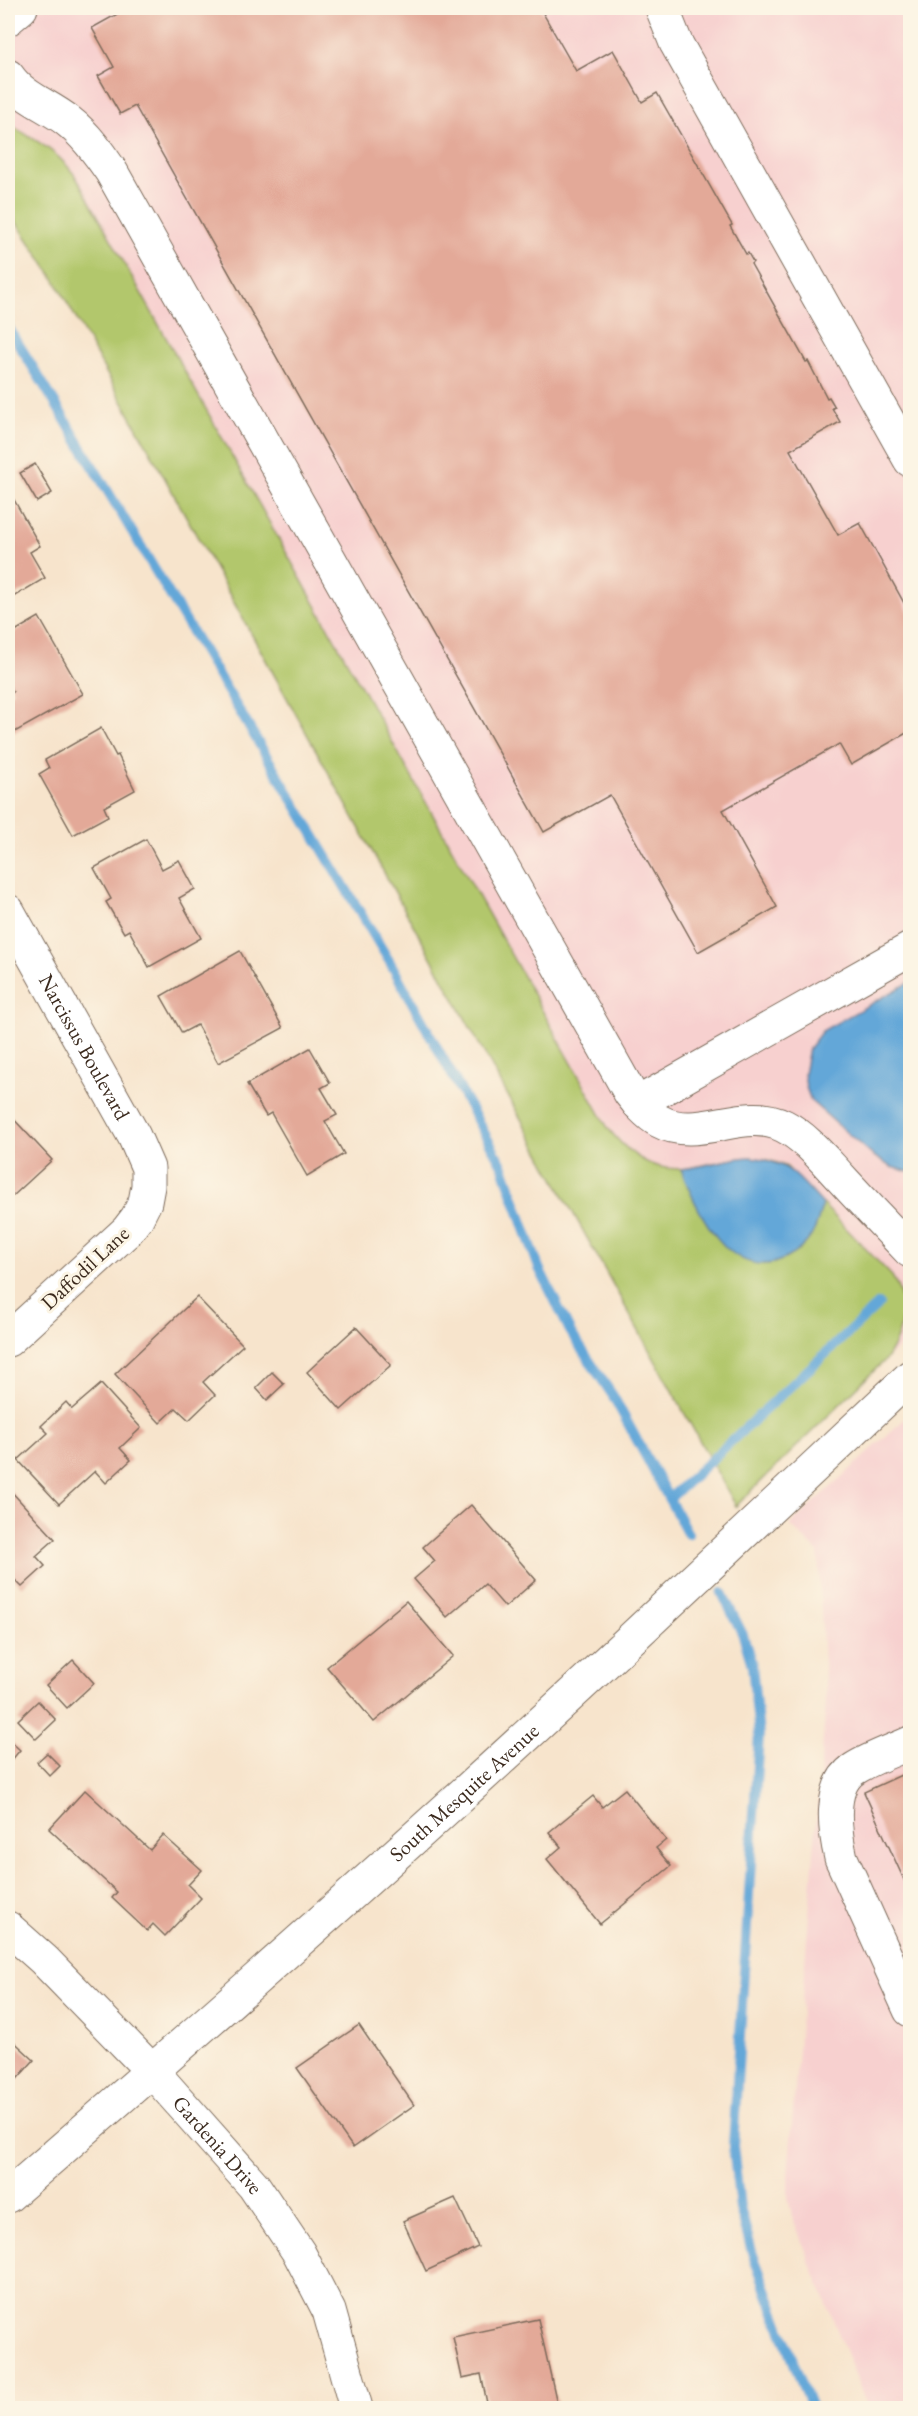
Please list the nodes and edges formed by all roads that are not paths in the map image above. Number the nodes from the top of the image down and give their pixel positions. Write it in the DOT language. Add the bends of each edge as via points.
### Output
graph roads {
  1 [pos="21,8"];
  2 [pos="662,8"];
  3 [pos="8,19"];
  4 [pos="8,76"];
  5 [pos="910,460"];
  6 [pos="8,911"];
  7 [pos="910,949"];
  8 [pos="638,1103"];
  9 [pos="148,1186"];
  10 [pos="910,1251"];
  11 [pos="8,1340"];
  12 [pos="910,1377"];
  13 [pos="910,1743"];
  14 [pos="8,1928"];
  15 [pos="910,2010"];
  16 [pos="152,2071"];
  17 [pos="8,2196"];
  18 [pos="356,2409"];
  1 -- 3 [label="street"];
  2 -- 5 [label="street" via="676,43"];
  4 -- 8 [label="street" via="29,97 50,108 83,135 111,171"];
  6 -- 9 [label="street, Narcissus Boulevard" via="134,1136 148,1168"];
  7 -- 8 [label="street"];
  8 -- 10 [label="street" via="660,1122 685,1128 756,1118 784,1126 811,1146"];
  9 -- 11 [label="street, Daffodil Lane" via="144,1202 127,1231"];
  12 -- 16 [label="street, South Mesquite Avenue" via="468,1788"];
  13 -- 15 [label="street" via="854,1769 846,1777 838,1800 836,1837 841,1858"];
  14 -- 16 [label="street, Gardenia Drive"];
  16 -- 17 [label="street, South Mesquite Avenue"];
  16 -- 18 [label="street, Gardenia Drive" via="254,2186 299,2253 329,2311"];
}
